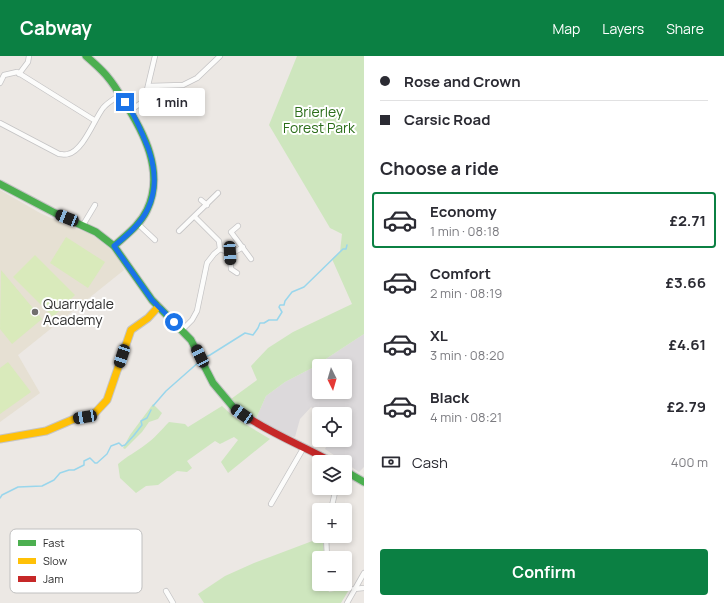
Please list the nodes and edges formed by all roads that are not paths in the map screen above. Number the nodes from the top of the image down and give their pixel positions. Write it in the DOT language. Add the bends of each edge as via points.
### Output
graph roads {
  1 [pos="29,56"];
  2 [pos="86,56"];
  3 [pos="155,56"];
  4 [pos="220,56"];
  5 [pos="19,74"];
  6 [pos="0,83"];
  7 [pos="149,86"];
  8 [pos="120,95"];
  9 [pos="131,110"];
  10 [pos="94,120"];
  11 [pos="0,122"];
  12 [pos="0,184"];
  13 [pos="218,193"];
  14 [pos="201,200"];
  15 [pos="207,205"];
  16 [pos="95,206"];
  17 [pos="195,217"];
  18 [pos="138,224"];
  19 [pos="83,225"];
  20 [pos="238,226"];
  21 [pos="179,232"];
  22 [pos="156,240"];
  23 [pos="114,246"];
  24 [pos="243,247"];
  25 [pos="220,249"];
  26 [pos="230,253"];
  27 [pos="251,259"];
  28 [pos="237,273"];
  29 [pos="158,307"];
  30 [pos="182,330"];
  31 [pos="0,439"];
  32 [pos="304,447"];
  33 [pos="319,455"];
  34 [pos="352,474"];
  35 [pos="364,482"];
  36 [pos="271,504"];
  37 [pos="364,573"];
  38 [pos="364,588"];
  39 [pos="354,589"];
  40 [pos="166,591"];
  41 [pos="173,603"];
  42 [pos="347,603"];
  1 -- 5 [label="street" via="28,62"];
  2 -- 8 [label="main road" via="106,75"];
  3 -- 7 [label="street"];
  4 -- 7 [label="street" via="197,78 183,84"];
  5 -- 6 [label="street" via="17,72 4,75"];
  5 -- 10 [label="street"];
  7 -- 9 [label="street" via="142,103"];
  8 -- 9 [label="main road"];
  8 -- 10 [label="street" via="104,106"];
  9 -- 18 [label="main road" via="150,153 154,174 152,197"];
  10 -- 11 [label="street" via="81,145 68,155 59,154"];
  12 -- 19 [label="main road" via="55,214"];
  13 -- 15 [label="street"];
  14 -- 15 [label="street"];
  15 -- 17 [label="street"];
  16 -- 19 [label="street"];
  17 -- 21 [label="street"];
  17 -- 25 [label="street" via="219,242"];
  18 -- 22 [label="street"];
  18 -- 23 [label="main road"];
  19 -- 23 [label="main road"];
  20 -- 24 [label="street" via="231,232"];
  23 -- 29 [label="main road"];
  24 -- 26 [label="street"];
  24 -- 27 [label="street"];
  25 -- 26 [label="street"];
  25 -- 30 [label="street" via="207,263 197,311"];
  26 -- 28 [label="street" via="231,269"];
  29 -- 30 [label="main road"];
  29 -- 31 [label="main road" via="131,330 107,400 94,414 74,419 46,432"];
  30 -- 32 [label="main road" via="191,340 213,383 234,408 264,428"];
  32 -- 33 [label="main road"];
  32 -- 36 [label="street"];
  34 -- 35 [label="main road"];
  37 -- 39 [label="street"];
  38 -- 39 [label="street"];
  39 -- 42 [label="street"];
  40 -- 41 [label="street"];
}
